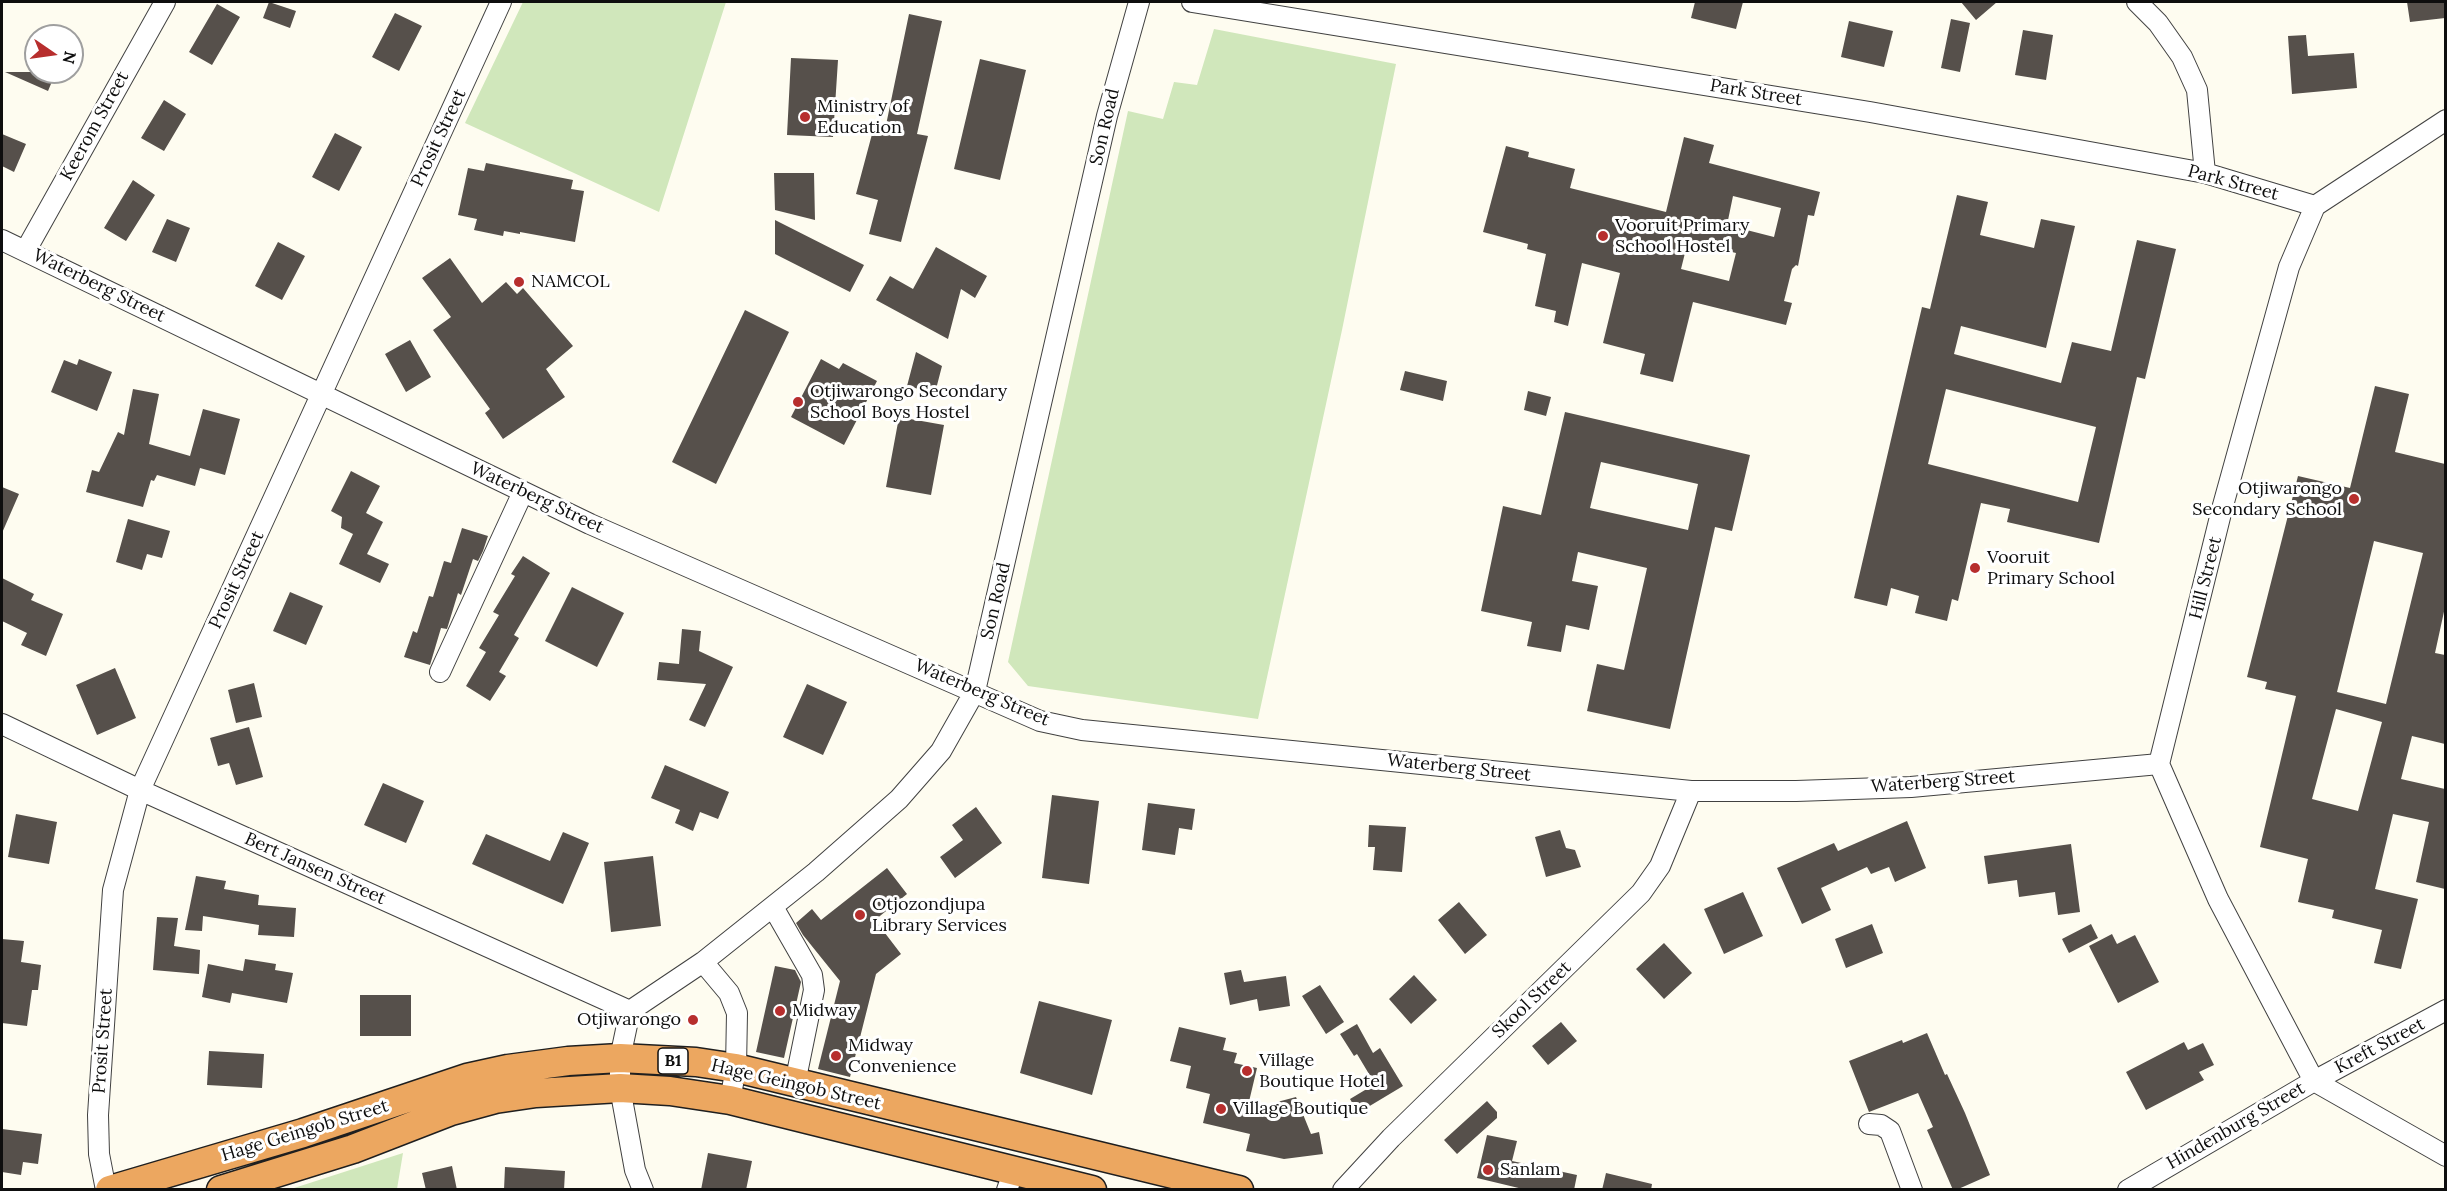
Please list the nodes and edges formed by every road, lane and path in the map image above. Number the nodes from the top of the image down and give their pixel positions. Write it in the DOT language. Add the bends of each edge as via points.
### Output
graph roads {
  1 [pos="165,2"];
  2 [pos="501,2"];
  3 [pos="1139,2"];
  4 [pos="1192,2"];
  5 [pos="2137,2"];
  6 [pos="2445,120"];
  7 [pos="2205,173"];
  8 [pos="2315,206"];
  9 [pos="2,240"];
  10 [pos="26,250"];
  11 [pos="321,396"];
  12 [pos="523,492"];
  13 [pos="440,672"];
  14 [pos="975,691"];
  15 [pos="2,724"];
  16 [pos="2159,764"];
  17 [pos="140,790"];
  18 [pos="1690,791"];
  19 [pos="773,906"];
  20 [pos="703,962"];
  21 [pos="2445,1010"];
  22 [pos="630,1011"];
  23 [pos="620,1058"];
  24 [pos="736,1068"];
  25 [pos="2314,1081"];
  26 [pos="795,1083"];
  27 [pos="620,1088"];
  28 [pos="828,1092"];
  29 [pos="730,1100"];
  30 [pos="820,1122"];
  31 [pos="1869,1124"];
  32 [pos="2445,1156"];
  33 [pos="1010,1180"];
  34 [pos="108,1190"];
  35 [pos="220,1190"];
  36 [pos="643,1190"];
  37 [pos="1092,1190"];
  38 [pos="1239,1190"];
  39 [pos="1343,1190"];
  40 [pos="1912,1190"];
  41 [pos="2128,1190"];
  1 -- 10 [label="street, Keerom Street"];
  2 -- 11 [label="street, Prosit Street"];
  3 -- 14 [label="street, Son Road" via="1107,116"];
  4 -- 7 [label="street, Park Street" via="1870,112"];
  5 -- 7 [label="street" via="2158,22 2182,57 2197,90"];
  6 -- 8 [label="street"];
  7 -- 8 [label="street, Park Street"];
  8 -- 16 [label="street, Hill Street" via="2289,267 2222,509"];
  9 -- 10 [label="street, Waterberg Street"];
  10 -- 11 [label="street, Waterberg Street"];
  11 -- 12 [label="street, Waterberg Street"];
  11 -- 17 [label="street, Prosit Street"];
  12 -- 13 [label="street"];
  12 -- 14 [label="street, Waterberg Street"];
  14 -- 18 [label="street, Waterberg Street" via="1040,721 1082,729"];
  14 -- 19 [label="street, Son Road" via="941,751 899,799"];
  15 -- 17 [label="street, Bert Jansen Street"];
  16 -- 18 [label="street, Waterberg Street" via="1911,787"];
  16 -- 25 [label="street" via="2218,898"];
  17 -- 22 [label="street, Bert Jansen Street"];
  17 -- 34 [label="street, Prosit Street" via="113,890 98,1115 99,1154"];
  18 -- 39 [label="street, Skool Street" via="1660,866 1641,893"];
  19 -- 20 [label="street, Son Road"];
  19 -- 26 [label="street" via="812,975 814,990"];
  20 -- 22 [label="street, Son Road"];
  20 -- 24 [label="street" via="729,993 737,1013"];
  21 -- 25 [label="street, Kreft Street"];
  22 -- 23 [label="street"];
  23 -- 24 [label="highway, Hage Geingob Street / B1"];
  23 -- 27 [label="street"];
  23 -- 34 [label="highway, Hage Geingob Street / B1" via="568,1061 467,1078 303,1133"];
  24 -- 26 [label="highway, Hage Geingob Street / B1"];
  24 -- 29 [label="street"];
  25 -- 32 [label="street"];
  25 -- 41 [label="street, Hindenburg Street"];
  26 -- 28 [label="highway, Hage Geingob Street / B1"];
  27 -- 29 [label="highway, Hage Geingob Street / B1" via="670,1090"];
  27 -- 35 [label="highway, Hage Geingob Street / B1" via="495,1099"];
  27 -- 36 [label="street" via="635,1170"];
  28 -- 30 [label="highway"];
  28 -- 38 [label="highway, Hage Geingob Street / B1"];
  29 -- 30 [label="highway, Hage Geingob Street / B1"];
  30 -- 33 [label="highway, Hage Geingob Street / B1"];
  31 -- 40 [label="street" via="1890,1131"];
  33 -- 37 [label="highway, Hage Geingob Street / B1"];
}
